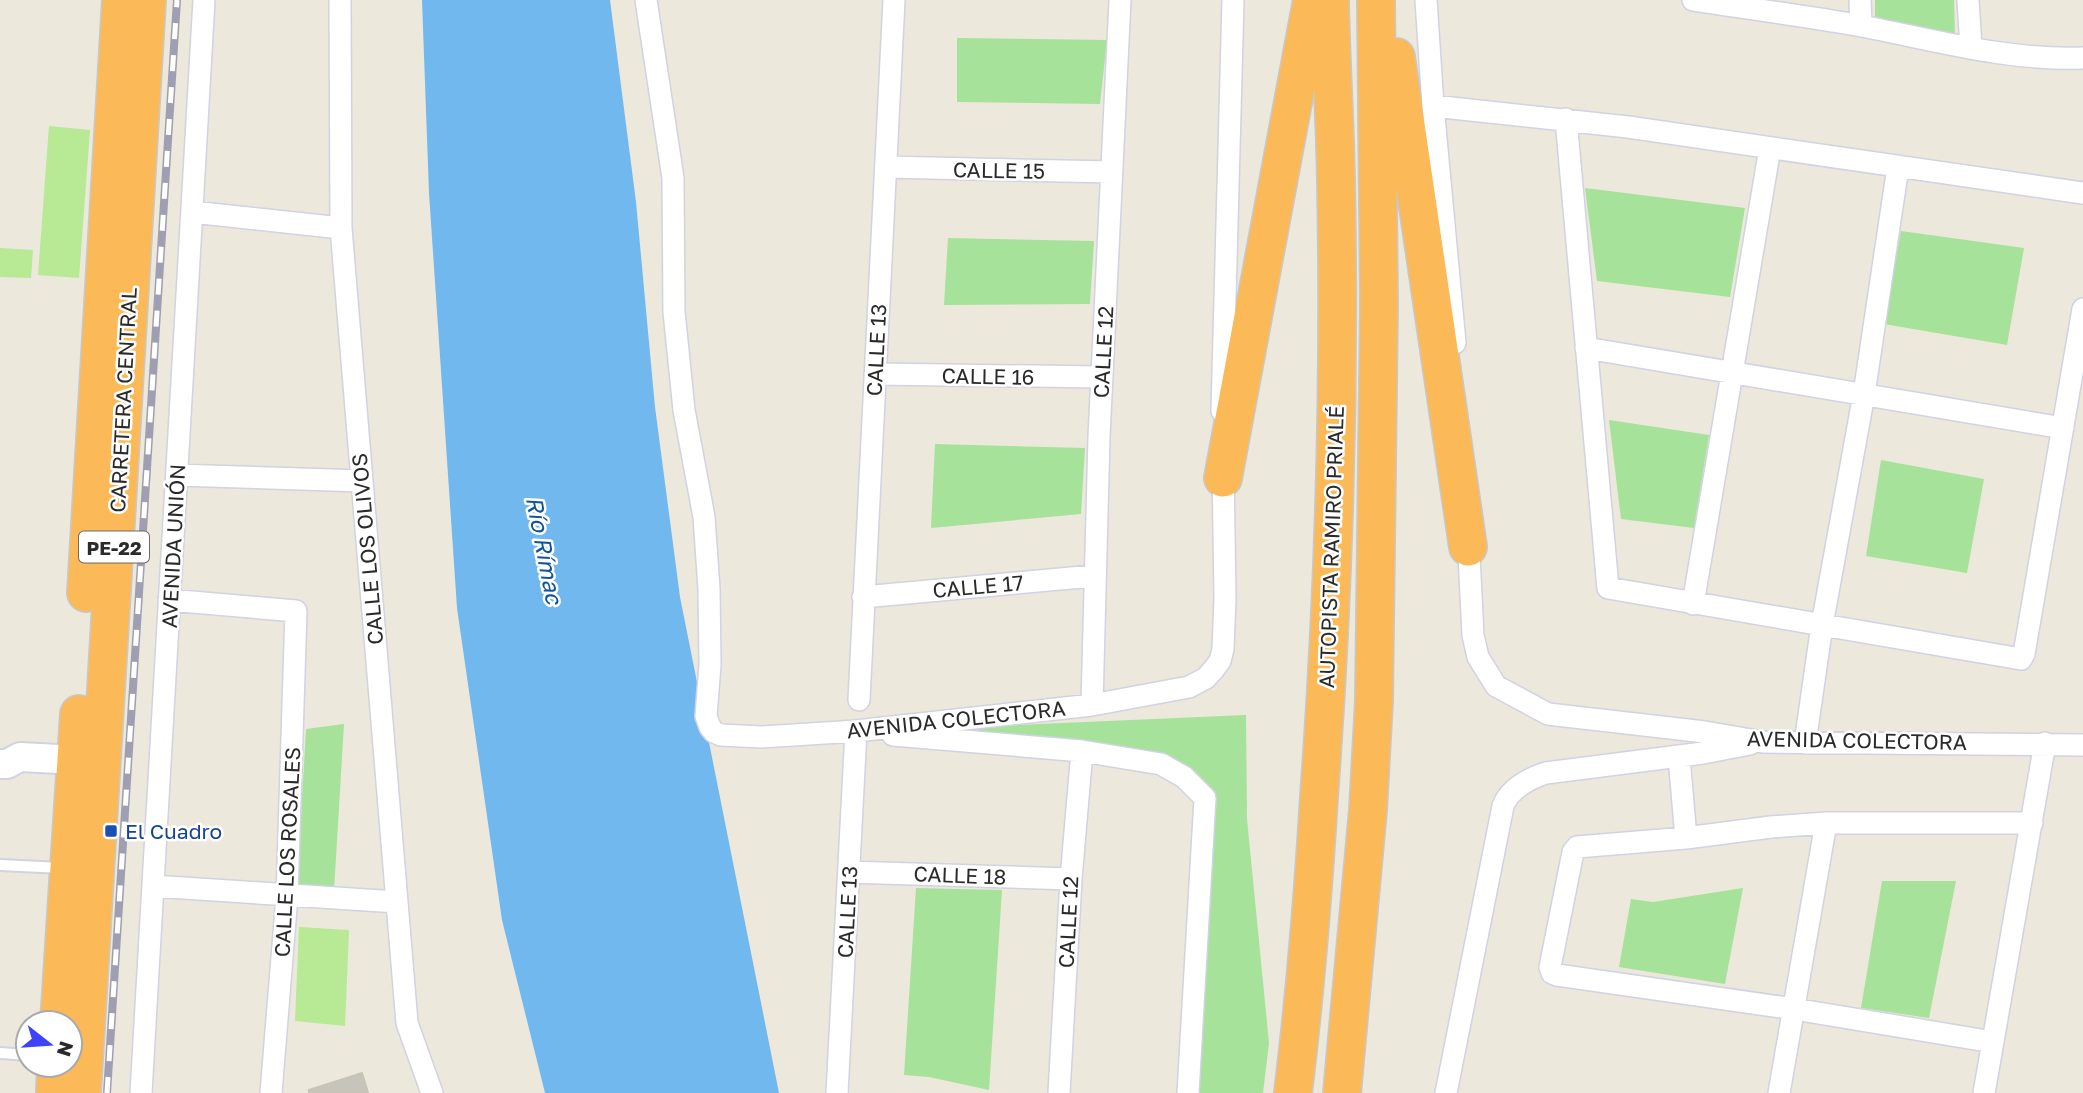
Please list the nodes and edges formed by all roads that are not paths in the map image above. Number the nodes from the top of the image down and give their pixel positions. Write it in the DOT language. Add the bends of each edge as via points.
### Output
graph roads {
  1 [pos="121,0"];
  2 [pos="147,0"];
  3 [pos="204,0"];
  4 [pos="340,0"];
  5 [pos="646,0"];
  6 [pos="894,0"];
  7 [pos="1120,0"];
  8 [pos="1233,0"];
  9 [pos="1312,0"];
  10 [pos="1330,0"];
  11 [pos="1376,0"];
  12 [pos="1388,0"];
  13 [pos="1426,0"];
  14 [pos="1693,0"];
  15 [pos="1860,0"];
  16 [pos="1969,0"];
  17 [pos="1861,26"];
  18 [pos="1970,48"];
  19 [pos="2083,58"];
  20 [pos="1433,106"];
  21 [pos="1566,119"];
  22 [pos="1770,148"];
  23 [pos="886,167"];
  24 [pos="1898,167"];
  25 [pos="1111,172"];
  26 [pos="2083,193"];
  27 [pos="192,212"];
  28 [pos="341,228"];
  29 [pos="2083,309"];
  30 [pos="1586,348"];
  31 [pos="1732,372"];
  32 [pos="875,374"];
  33 [pos="1102,377"];
  34 [pos="1864,394"];
  35 [pos="2063,428"];
  36 [pos="177,475"];
  37 [pos="1223,478"];
  38 [pos="362,481"];
  39 [pos="1468,547"];
  40 [pos="1093,576"];
  41 [pos="863,597"];
  42 [pos="169,600"];
  43 [pos="1693,604"];
  44 [pos="1822,625"];
  45 [pos="859,700"];
  46 [pos="1092,705"];
  47 [pos="856,731"];
  48 [pos="1762,742"];
  49 [pos="1805,743"];
  50 [pos="2045,743"];
  51 [pos="2083,745"];
  52 [pos="1082,751"];
  53 [pos="1679,757"];
  54 [pos="4,764"];
  55 [pos="88,769"];
  56 [pos="1826,823"];
  57 [pos="2032,823"];
  58 [pos="1686,838"];
  59 [pos="0,865"];
  60 [pos="68,869"];
  61 [pos="849,872"];
  62 [pos="1071,879"];
  63 [pos="153,886"];
  64 [pos="287,896"];
  65 [pos="397,902"];
  66 [pos="60,1009"];
  67 [pos="1794,1009"];
  68 [pos="1993,1042"];
  69 [pos="82,1093"];
  70 [pos="141,1093"];
  71 [pos="271,1093"];
  72 [pos="432,1093"];
  73 [pos="837,1093"];
  74 [pos="1059,1093"];
  75 [pos="1188,1093"];
  76 [pos="1293,1093"];
  77 [pos="1342,1093"];
  78 [pos="1446,1093"];
  79 [pos="1779,1093"];
  80 [pos="1984,1093"];
  1 -- 55 [label="highway, CARRETERA CENTRAL / PE-22"];
  2 -- 55 [label="highway, CARRETERA CENTRAL / PE-22"];
  3 -- 27 [label="street, AVENIDA UNIÓN"];
  4 -- 28 [label="street, CALLE LOS OLIVOS"];
  5 -- 47 [label="street, AVENIDA COLECTORA" via="673,178 674,312 684,410 704,517 710,665 706,716 721,736"];
  6 -- 23 [label="street, CALLE 13"];
  7 -- 25 [label="street, CALLE 12"];
  8 -- 37 [label="street"];
  9 -- 37 [label="highway"];
  10 -- 76 [label="highway, AUTOPISTA RAMIRO PRIALÉ" via="1337,354 1333,553 1313,889"];
  11 -- 77 [label="highway, AUTOPISTA RAMIRO PRIALÉ" via="1379,304 1374,701"];
  12 -- 39 [label="highway"];
  13 -- 20 [label="street"];
  14 -- 17 [label="street"];
  15 -- 17 [label="street"];
  16 -- 18 [label="street"];
  17 -- 18 [label="street"];
  18 -- 19 [label="street"];
  20 -- 21 [label="street"];
  20 -- 39 [label="street" via="1464,433"];
  21 -- 22 [label="street"];
  21 -- 30 [label="street"];
  22 -- 24 [label="street"];
  22 -- 31 [label="street"];
  23 -- 25 [label="street, CALLE 15"];
  23 -- 32 [label="street, CALLE 13"];
  24 -- 26 [label="street"];
  24 -- 34 [label="street"];
  25 -- 33 [label="street, CALLE 12"];
  27 -- 28 [label="street"];
  27 -- 36 [label="street, AVENIDA UNIÓN"];
  28 -- 38 [label="street, CALLE LOS OLIVOS"];
  29 -- 35 [label="street"];
  30 -- 31 [label="street"];
  30 -- 43 [label="street" via="1606,588"];
  31 -- 34 [label="street"];
  31 -- 43 [label="street"];
  32 -- 33 [label="street, CALLE 16"];
  32 -- 41 [label="street, CALLE 13"];
  33 -- 40 [label="street, CALLE 12"];
  34 -- 35 [label="street"];
  34 -- 44 [label="street"];
  35 -- 44 [label="street" via="2021,659"];
  36 -- 38 [label="street"];
  36 -- 42 [label="street, AVENIDA UNIÓN"];
  37 -- 46 [label="street, AVENIDA COLECTORA" via="1223,649 1214,669 1189,687"];
  38 -- 65 [label="street, CALLE LOS OLIVOS"];
  39 -- 48 [label="street, AVENIDA COLECTORA" via="1473,635 1478,657 1496,686 1548,714"];
  40 -- 41 [label="street, CALLE 17"];
  40 -- 46 [label="street, CALLE 12"];
  41 -- 45 [label="street, CALLE 13"];
  42 -- 63 [label="street, AVENIDA UNIÓN"];
  42 -- 64 [label="street, CALLE LOS ROSALES" via="296,611"];
  43 -- 44 [label="street"];
  44 -- 49 [label="street"];
  46 -- 47 [label="street, AVENIDA COLECTORA"];
  47 -- 52 [label="street"];
  47 -- 61 [label="street, CALLE 13"];
  48 -- 49 [label="street, AVENIDA COLECTORA"];
  48 -- 53 [label="street"];
  49 -- 50 [label="street, AVENIDA COLECTORA"];
  50 -- 51 [label="street, AVENIDA COLECTORA"];
  50 -- 57 [label="street"];
  52 -- 62 [label="street, CALLE 12"];
  52 -- 75 [label="street" via="1161,764 1184,777 1205,798"];
  53 -- 58 [label="street"];
  53 -- 78 [label="street" via="1546,773 1505,799"];
  54 -- 55 [label="street" via="20,757"];
  55 -- 60 [label="highway, CARRETERA CENTRAL / PE-22"];
  55 -- 69 [label="highway, CARRETERA CENTRAL / PE-22"];
  56 -- 57 [label="street"];
  56 -- 58 [label="street"];
  56 -- 67 [label="street"];
  57 -- 68 [label="street"];
  58 -- 67 [label="street" via="1576,848 1550,970 1558,975"];
  59 -- 60 [label="lane"];
  60 -- 66 [label="highway, CARRETERA CENTRAL / PE-22"];
  61 -- 62 [label="street, CALLE 18"];
  61 -- 73 [label="street, CALLE 13"];
  62 -- 74 [label="street, CALLE 12"];
  63 -- 64 [label="street"];
  63 -- 70 [label="street, AVENIDA UNIÓN"];
  64 -- 65 [label="street"];
  64 -- 71 [label="street, CALLE LOS ROSALES"];
  65 -- 72 [label="street, CALLE LOS OLIVOS" via="407,1023"];
  67 -- 68 [label="street"];
  67 -- 79 [label="street"];
  68 -- 80 [label="street"];
}
